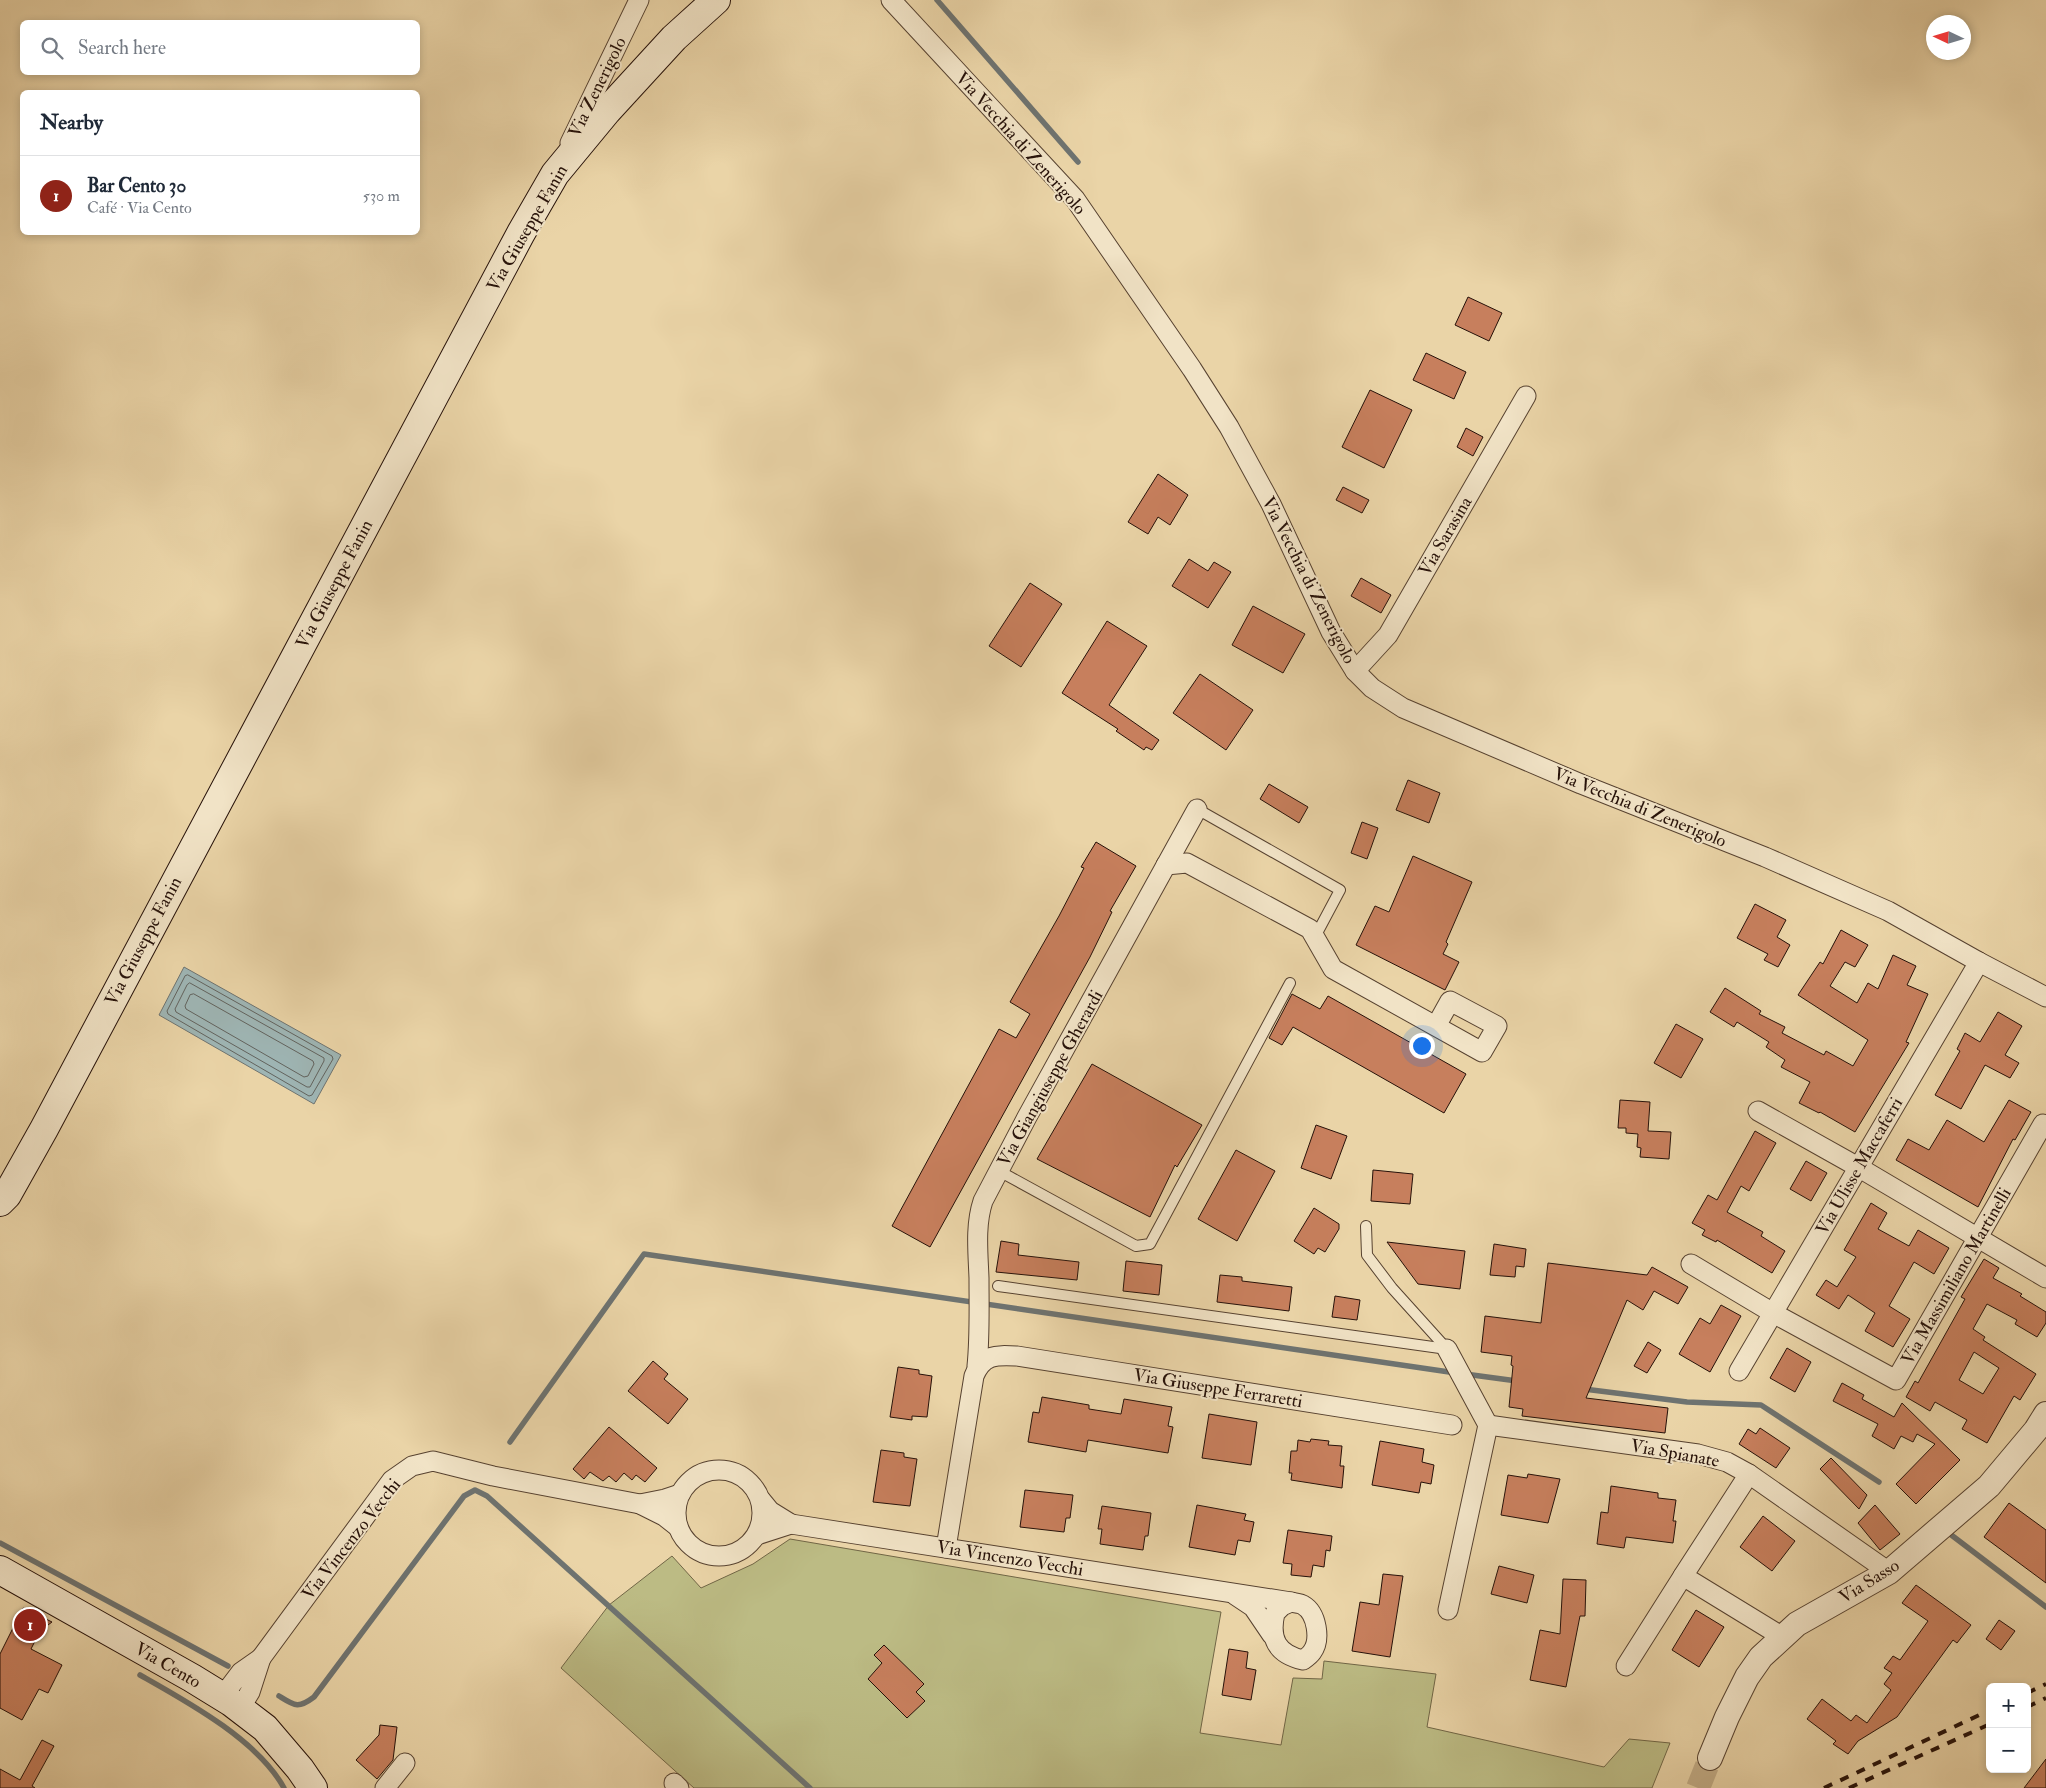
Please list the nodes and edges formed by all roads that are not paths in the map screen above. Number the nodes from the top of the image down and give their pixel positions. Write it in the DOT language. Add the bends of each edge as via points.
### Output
graph roads {
  1 [pos="639,0"];
  2 [pos="716,0"];
  3 [pos="891,0"];
  4 [pos="555,174"];
  5 [pos="1526,396"];
  6 [pos="1355,671"];
  7 [pos="1197,809"];
  8 [pos="1166,865"];
  9 [pos="1315,938"];
  10 [pos="1979,962"];
  11 [pos="1290,983"];
  12 [pos="2046,996"];
  13 [pos="1436,1026"];
  14 [pos="1758,1111"];
  15 [pos="2043,1124"];
  16 [pos="1858,1167"];
  17 [pos="999,1172"];
  18 [pos="0,1202"];
  19 [pos="1366,1226"];
  20 [pos="1977,1239"];
  21 [pos="1691,1264"];
  22 [pos="2046,1278"];
  23 [pos="998,1286"];
  24 [pos="1773,1313"];
  25 [pos="1451,1357"];
  26 [pos="981,1363"];
  27 [pos="1739,1371"];
  28 [pos="2046,1414"];
  29 [pos="1452,1425"];
  30 [pos="1488,1425"];
  31 [pos="1749,1474"];
  32 [pos="680,1494"];
  33 [pos="761,1500"];
  34 [pos="640,1504"];
  35 [pos="791,1524"];
  36 [pos="678,1527"];
  37 [pos="757,1534"];
  38 [pos="946,1548"];
  39 [pos="0,1570"];
  40 [pos="1889,1572"];
  41 [pos="1683,1576"];
  42 [pos="1230,1592"];
  43 [pos="1291,1602"];
  44 [pos="1448,1610"];
  45 [pos="1272,1635"];
  46 [pos="1782,1636"];
  47 [pos="1626,1666"];
  48 [pos="231,1703"];
  49 [pos="1710,1758"];
  50 [pos="405,1763"];
  51 [pos="313,1788"];
  52 [pos="385,1788"];
  1 -- 4 [label="street, Via Zenerigolo"];
  2 -- 4 [label="main road, Via Giuseppe Fanin" via="674,38"];
  3 -- 6 [label="street, Via Vecchia di Zenerigolo" via="1075,200 1229,427 1271,504 1331,632"];
  4 -- 18 [label="main road, Via Giuseppe Fanin" via="36,1143"];
  5 -- 6 [label="street, Via Sarasina" via="1388,635"];
  6 -- 10 [label="street, Via Vecchia di Zenerigolo" via="1372,688 1403,708 1888,911"];
  7 -- 8 [label="street, Via Giangiuseppe Gherardi"];
  7 -- 9 [label="lane" via="1340,890"];
  8 -- 9 [label="street" via="1187,863 1310,929"];
  8 -- 17 [label="street, Via Giangiuseppe Gherardi"];
  9 -- 13 [label="street" via="1333,969"];
  10 -- 12 [label="street, Via Vecchia di Zenerigolo"];
  10 -- 16 [label="street, Via Ulisse Maccaferri"];
  11 -- 17 [label="lane" via="1150,1244 1136,1246"];
  14 -- 16 [label="street"];
  15 -- 20 [label="street, Via Massimiliano Martinelli"];
  16 -- 20 [label="street"];
  16 -- 24 [label="street, Via Ulisse Maccaferri"];
  17 -- 26 [label="street, Via Giangiuseppe Gherardi" via="979,1215"];
  19 -- 25 [label="lane" via="1367,1255"];
  20 -- 22 [label="street"];
  20 -- 24 [label="street, Via Massimiliano Martinelli" via="1896,1380"];
  21 -- 24 [label="street, Via Massimiliano Martinelli"];
  23 -- 25 [label="lane"];
  24 -- 27 [label="street, Via Ulisse Maccaferri"];
  25 -- 30 [label="street"];
  26 -- 29 [label="street, Via Giuseppe Ferraretti" via="995,1356 1016,1356"];
  26 -- 38 [label="street, Via Giangiuseppe Gherardi" via="974,1376"];
  28 -- 40 [label="street, Via Sasso" via="1989,1486"];
  30 -- 31 [label="street, Via Spianate" via="1698,1454 1727,1462"];
  30 -- 44 [label="street"];
  31 -- 40 [label="street, Via Spianate"];
  31 -- 41 [label="street"];
  32 -- 33 [label="street" via="696,1476 710,1470 729,1471 754,1486"];
  32 -- 34 [label="street, Via Vincenzo Vecchi"];
  32 -- 36 [label="street" via="676,1509"];
  33 -- 35 [label="street, Via Vincenzo Vecchi" via="770,1511"];
  33 -- 37 [label="street" via="762,1518"];
  34 -- 36 [label="street, Via Vincenzo Vecchi"];
  34 -- 48 [label="street, Via Vincenzo Vecchi" via="433,1461 412,1466 392,1480 261,1658 241,1672"];
  35 -- 37 [label="street, Via Vincenzo Vecchi"];
  35 -- 38 [label="street, Via Vincenzo Vecchi"];
  36 -- 37 [label="street" via="685,1541 699,1552 715,1557 732,1555 746,1548"];
  38 -- 42 [label="street, Via Vincenzo Vecchi"];
  39 -- 48 [label="main road, Via Cento"];
  40 -- 46 [label="street, Via Sasso" via="1796,1624"];
  41 -- 46 [label="street"];
  41 -- 47 [label="street"];
  42 -- 43 [label="street, Via Vincenzo Vecchi"];
  42 -- 45 [label="street, Via Vincenzo Vecchi" via="1253,1607"];
  43 -- 45 [label="street" via="1275,1613"];
  43 -- 45 [label="street" via="1302,1604 1316,1622 1313,1652 1303,1660 1289,1657"];
  46 -- 49 [label="street, Via Sasso" via="1747,1677"];
  48 -- 51 [label="main road, Via Cento" via="265,1728"];
  50 -- 52 [label="street"];
}
